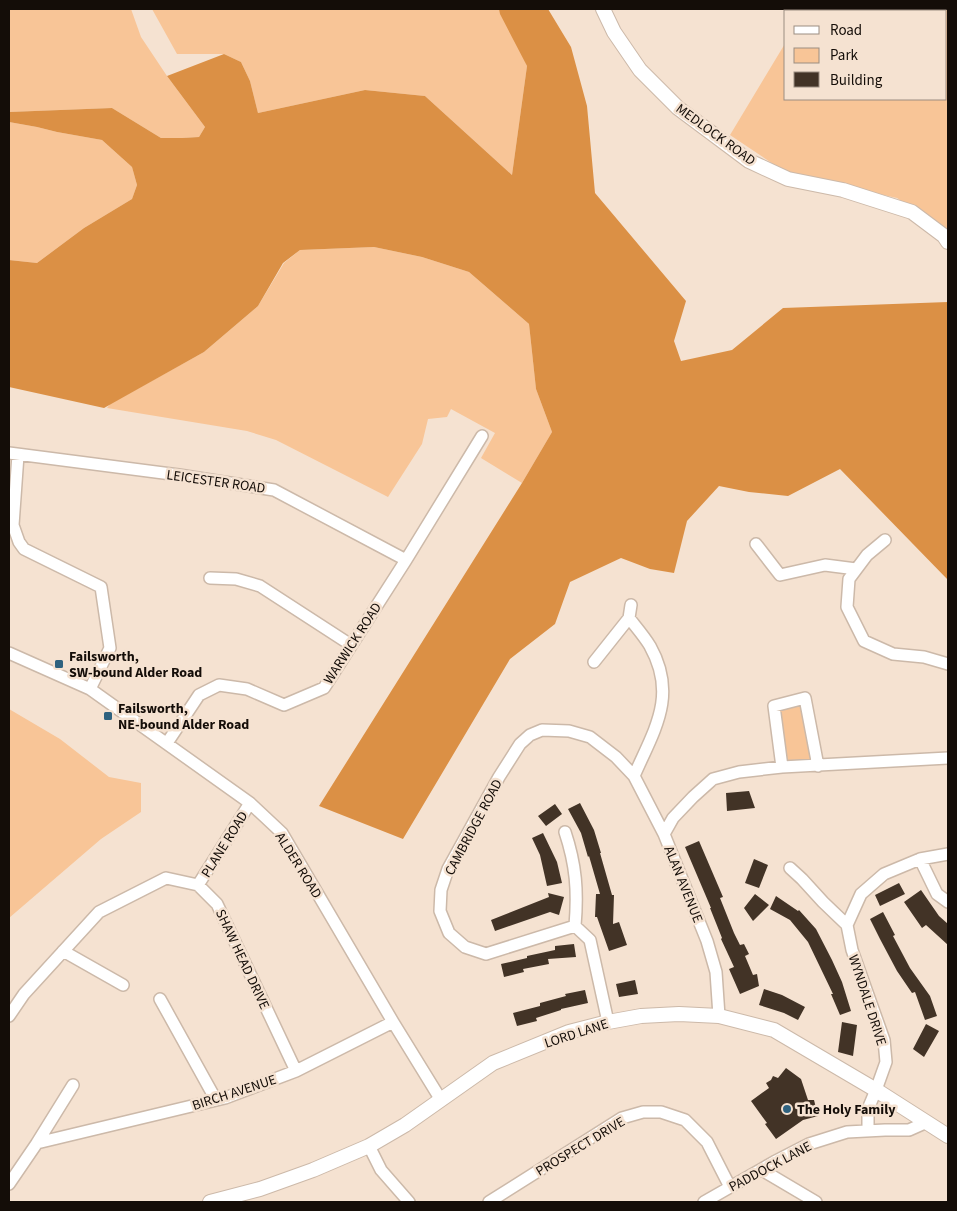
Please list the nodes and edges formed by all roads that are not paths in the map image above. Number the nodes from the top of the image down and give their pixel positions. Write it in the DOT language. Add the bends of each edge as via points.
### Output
graph roads {
  1 [pos="603,9"];
  2 [pos="948,242"];
  3 [pos="482,436"];
  4 [pos="14,454"];
  5 [pos="885,540"];
  6 [pos="756,544"];
  7 [pos="406,560"];
  8 [pos="856,569"];
  9 [pos="210,578"];
  10 [pos="631,605"];
  11 [pos="629,618"];
  12 [pos="351,645"];
  13 [pos="9,652"];
  14 [pos="594,662"];
  15 [pos="948,664"];
  16 [pos="90,689"];
  17 [pos="166,743"];
  18 [pos="948,758"];
  19 [pos="818,766"];
  20 [pos="782,767"];
  21 [pos="634,776"];
  22 [pos="250,803"];
  23 [pos="565,832"];
  24 [pos="664,834"];
  25 [pos="948,854"];
  26 [pos="920,859"];
  27 [pos="790,868"];
  28 [pos="198,885"];
  29 [pos="948,902"];
  30 [pos="848,925"];
  31 [pos="575,926"];
  32 [pos="63,951"];
  33 [pos="123,985"];
  34 [pos="160,999"];
  35 [pos="9,1016"];
  36 [pos="719,1016"];
  37 [pos="393,1022"];
  38 [pos="608,1022"];
  39 [pos="296,1071"];
  40 [pos="73,1085"];
  41 [pos="876,1090"];
  42 [pos="216,1100"];
  43 [pos="441,1100"];
  44 [pos="927,1122"];
  45 [pos="868,1131"];
  46 [pos="948,1136"];
  47 [pos="37,1143"];
  48 [pos="369,1146"];
  49 [pos="762,1170"];
  50 [pos="9,1184"];
  51 [pos="730,1187"];
  52 [pos="210,1202"];
  53 [pos="409,1202"];
  54 [pos="489,1202"];
  55 [pos="704,1202"];
  56 [pos="816,1202"];
  1 -- 2 [label="street, MEDLOCK ROAD" via="614,32 640,70 678,108 749,162 788,179 844,190 912,212"];
  3 -- 7 [label="street, WARWICK ROAD"];
  4 -- 7 [label="street, LEICESTER ROAD" via="274,490"];
  4 -- 16 [label="street" via="12,525 18,542 101,587 110,648"];
  5 -- 8 [label="street"];
  6 -- 8 [label="street" via="780,575 825,565"];
  7 -- 12 [label="street, WARWICK ROAD"];
  8 -- 15 [label="street" via="849,578 847,607 864,641 893,654 924,657"];
  9 -- 12 [label="street" via="236,579 260,586"];
  10 -- 11 [label="street"];
  11 -- 14 [label="street"];
  11 -- 21 [label="street" via="658,662 663,699 660,717"];
  12 -- 17 [label="street, WARWICK ROAD" via="324,688 284,705 247,689 219,685 199,695"];
  13 -- 16 [label="street, ALDER ROAD"];
  16 -- 17 [label="street, ALDER ROAD"];
  17 -- 22 [label="street, ALDER ROAD"];
  18 -- 19 [label="street, ALAN AVENUE"];
  19 -- 20 [label="street, ALAN AVENUE"];
  19 -- 20 [label="street" via="805,698 774,706"];
  20 -- 24 [label="street, ALAN AVENUE" via="713,779 673,818"];
  21 -- 24 [label="street, CAMBRIDGE ROAD"];
  21 -- 31 [label="street, CAMBRIDGE ROAD" via="590,737 569,731 542,730 530,735 520,744 499,777 448,869 440,912 449,933 464,948 486,954"];
  22 -- 28 [label="street, PLANE ROAD"];
  22 -- 37 [label="street, ALDER ROAD" via="282,833"];
  23 -- 31 [label="street" via="576,881"];
  24 -- 36 [label="street, ALAN AVENUE" via="707,941 716,972"];
  25 -- 26 [label="street"];
  26 -- 29 [label="street" via="937,894"];
  26 -- 30 [label="street" via="884,874 861,894"];
  27 -- 30 [label="street"];
  28 -- 32 [label="street" via="166,878 149,886 99,912"];
  28 -- 39 [label="street, SHAW HEAD DRIVE" via="217,904"];
  30 -- 41 [label="street, WYNDALE DRIVE" via="852,950 884,1040 886,1062"];
  31 -- 38 [label="street" via="590,940"];
  32 -- 33 [label="street"];
  32 -- 35 [label="street" via="24,994"];
  34 -- 42 [label="street"];
  36 -- 38 [label="street, LORD LANE" via="641,1016"];
  36 -- 41 [label="street, LORD LANE" via="774,1030"];
  37 -- 39 [label="street, BIRCH AVENUE"];
  37 -- 43 [label="street, ALDER ROAD"];
  38 -- 43 [label="street, LORD LANE" via="569,1032 494,1064"];
  39 -- 42 [label="street, BIRCH AVENUE"];
  40 -- 47 [label="street"];
  41 -- 44 [label="street, LORD LANE"];
  41 -- 45 [label="street, WYNDALE DRIVE" via="868,1109"];
  42 -- 47 [label="street, BIRCH AVENUE"];
  43 -- 48 [label="street, LORD LANE"];
  44 -- 45 [label="street, PADDOCK LANE" via="909,1130"];
  44 -- 46 [label="street, LORD LANE"];
  45 -- 49 [label="street, PADDOCK LANE" via="847,1132 809,1144"];
  47 -- 50 [label="street"];
  48 -- 52 [label="street, LORD LANE" via="260,1190"];
  48 -- 53 [label="street" via="381,1170"];
  49 -- 51 [label="street, PADDOCK LANE"];
  49 -- 56 [label="street"];
  51 -- 54 [label="street, PROSPECT DRIVE" via="707,1142 685,1120 661,1112 643,1112 622,1118"];
  51 -- 55 [label="street, PADDOCK LANE"];
}
